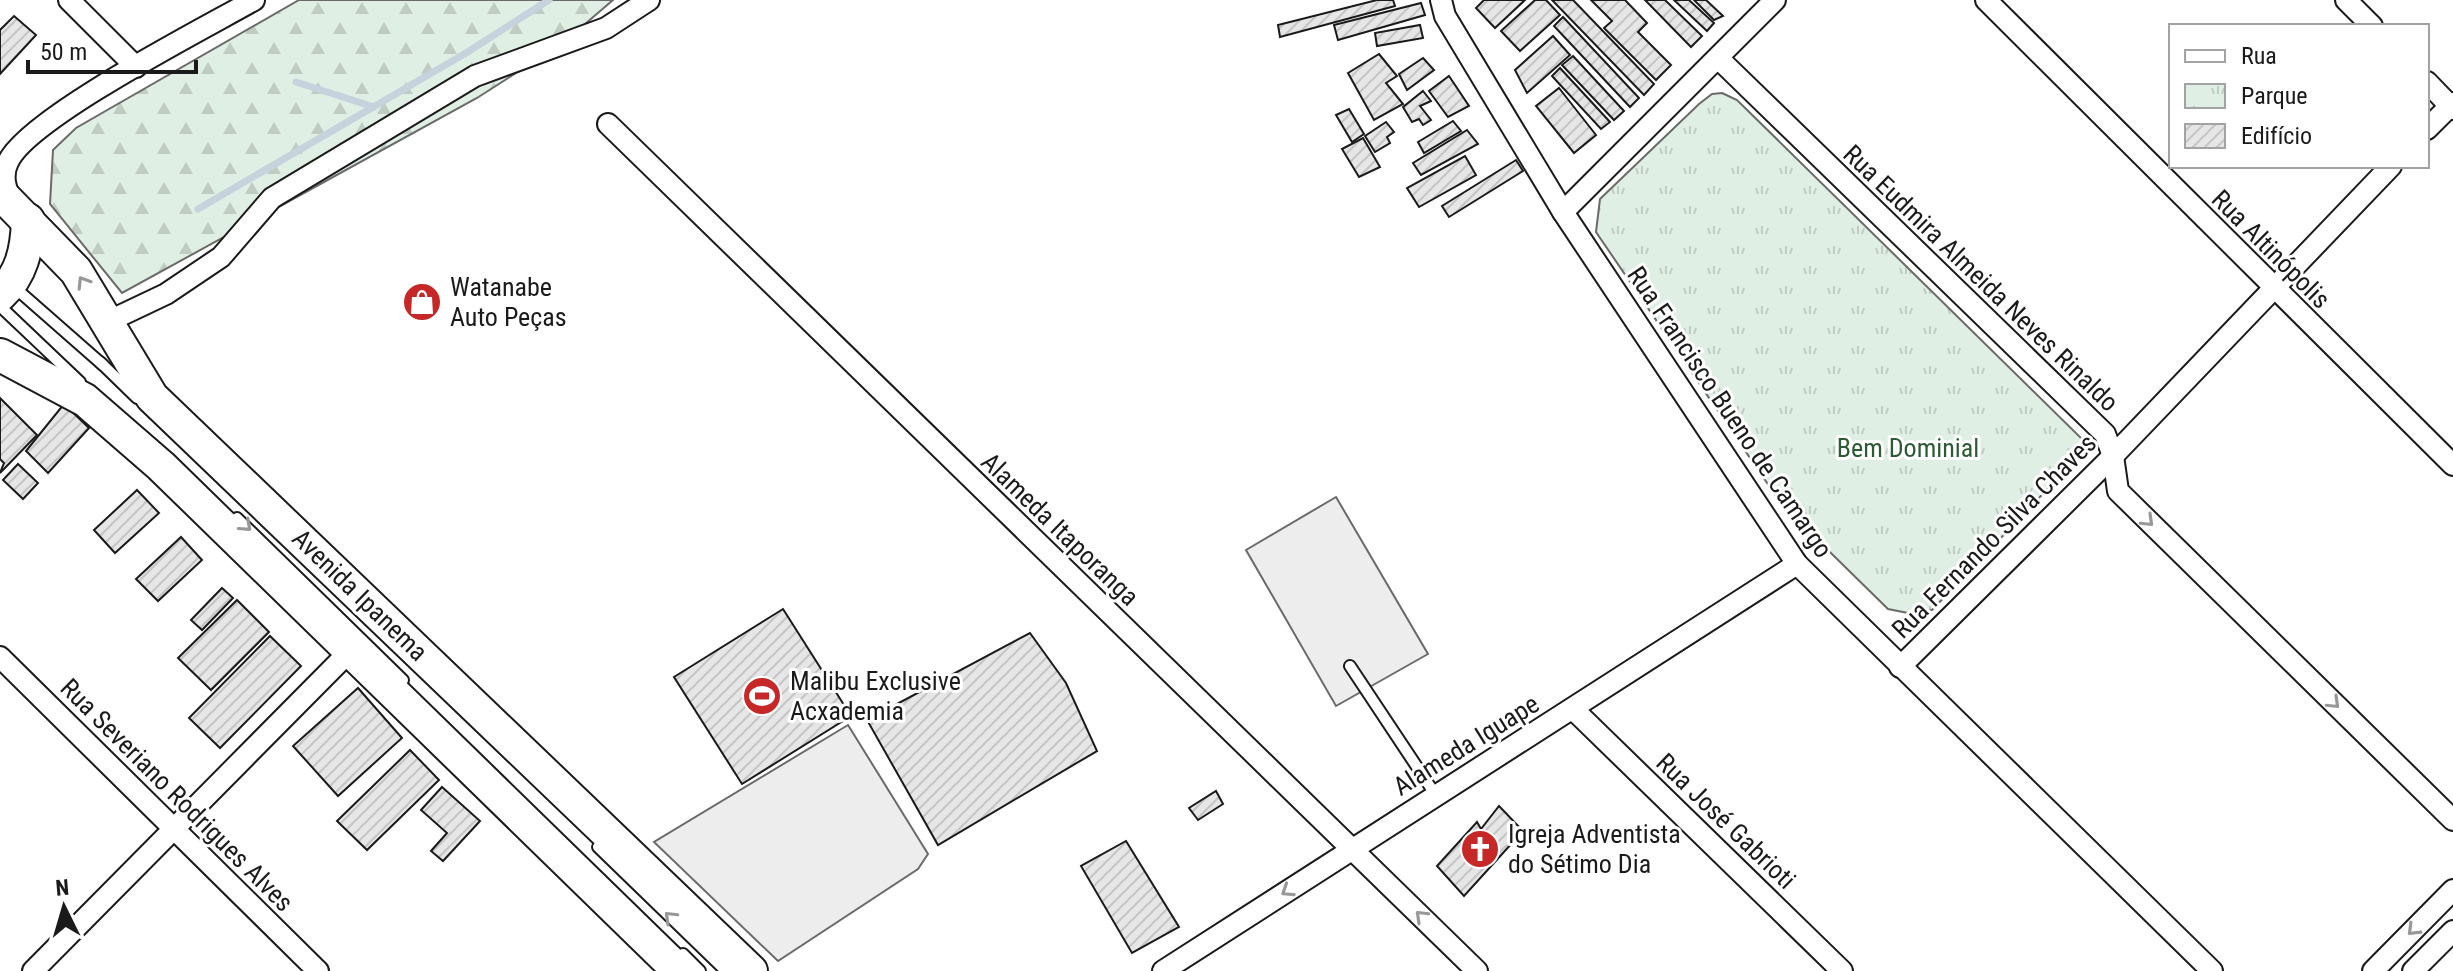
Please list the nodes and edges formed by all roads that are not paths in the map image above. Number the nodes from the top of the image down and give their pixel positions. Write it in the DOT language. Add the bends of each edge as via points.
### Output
graph roads {
  1 [pos="69,0"];
  2 [pos="254,0"];
  3 [pos="649,0"];
  4 [pos="1441,0"];
  5 [pos="1775,0"];
  6 [pos="1986,0"];
  7 [pos="2346,0"];
  8 [pos="2370,24"];
  9 [pos="1718,58"];
  10 [pos="136,67"];
  11 [pos="2429,84"];
  12 [pos="2452,106"];
  13 [pos="47,123"];
  14 [pos="608,124"];
  15 [pos="2429,127"];
  16 [pos="0,142"];
  17 [pos="2389,168"];
  18 [pos="14,206"];
  19 [pos="1563,212"];
  20 [pos="2273,288"];
  21 [pos="4,295"];
  22 [pos="107,322"];
  23 [pos="0,355"];
  24 [pos="100,362"];
  25 [pos="152,397"];
  26 [pos="85,400"];
  27 [pos="2113,456"];
  28 [pos="2453,465"];
  29 [pos="205,491"];
  30 [pos="229,511"];
  31 [pos="294,550"];
  32 [pos="1797,564"];
  33 [pos="350,651"];
  34 [pos="0,657"];
  35 [pos="1350,666"];
  36 [pos="1900,667"];
  37 [pos="409,685"];
  38 [pos="1573,709"];
  39 [pos="1435,794"];
  40 [pos="2453,820"];
  41 [pos="174,829"];
  42 [pos="590,838"];
  43 [pos="1353,849"];
  44 [pos="2453,890"];
  45 [pos="2453,931"];
  46 [pos="678,960"];
  47 [pos="33,971"];
  48 [pos="318,971"];
  49 [pos="700,971"];
  50 [pos="726,971"];
  51 [pos="751,971"];
  52 [pos="1163,971"];
  53 [pos="1477,971"];
  54 [pos="1842,971"];
  55 [pos="2212,971"];
  56 [pos="2373,971"];
  57 [pos="2413,971"];
  1 -- 10 [label="street"];
  2 -- 10 [label="street"];
  3 -- 22 [label="street" via="606,28 475,76 272,198 221,257 166,294"];
  4 -- 19 [label="street, Rua Francisco Bueno de Camargo" via="1445,16"];
  5 -- 9 [label="street"];
  6 -- 20 [label="street, Rua Altinópolis"];
  7 -- 8 [label="street"];
  9 -- 19 [label="street"];
  9 -- 27 [label="street, Rua Eudmira Almeida Neves Rinaldo" via="2105,434"];
  10 -- 13 [label="street"];
  11 -- 12 [label="street"];
  12 -- 15 [label="street"];
  13 -- 16 [label="street"];
  13 -- 18 [label="street" via="6,164 5,189"];
  14 -- 43 [label="street, Alameda Itaporanga"];
  17 -- 20 [label="street, Rua Fernando Silva Chaves"];
  18 -- 21 [label="main road" via="27,247"];
  22 -- 18 [label="main road, Avenida Ipanema, one-way" via="76,271"];
  19 -- 32 [label="street, Rua Francisco Bueno de Camargo"];
  20 -- 27 [label="street, Rua Fernando Silva Chaves"];
  20 -- 28 [label="street, Rua Altinópolis"];
  21 -- 24 [label="lane"];
  21 -- 26 [label="lane" via="37,355"];
  21 -- 29 [label="lane" via="33,341"];
  22 -- 25 [label="main road, Avenida Ipanema"];
  23 -- 26 [label="main road, Avenida Ipanema"];
  24 -- 25 [label="lane"];
  24 -- 31 [label="lane"];
  25 -- 51 [label="main road, Avenida Ipanema"];
  26 -- 33 [label="main road, Avenida Ipanema" via="161,466"];
  27 -- 36 [label="street, Rua Fernando Silva Chaves"];
  27 -- 40 [label="street, Rua Eudmira Almeida Neves Rinaldo, one-way" via="2118,491"];
  30 -- 37 [label="lane, one-way"];
  32 -- 36 [label="street, Rua Francisco Bueno de Camargo"];
  32 -- 38 [label="street, Alameda Iguape"];
  33 -- 41 [label="street"];
  33 -- 46 [label="main road, Avenida Ipanema"];
  34 -- 41 [label="street, Rua Severiano Rodrigues Alves"];
  35 -- 39 [label="lane"];
  36 -- 55 [label="street, Rua Francisco Bueno de Camargo"];
  38 -- 39 [label="street, Alameda Iguape"];
  38 -- 54 [label="street, Rua José Gabrioti"];
  39 -- 43 [label="street, Alameda Iguape"];
  41 -- 47 [label="street"];
  41 -- 48 [label="street, Rua Severiano Rodrigues Alves"];
  50 -- 42 [label="lane, one-way"];
  43 -- 52 [label="street, Alameda Iguape, one-way"];
  53 -- 43 [label="street, Alameda Itaporanga, one-way"];
  44 -- 56 [label="street, one-way"];
  45 -- 57 [label="street"];
  46 -- 49 [label="lane"];
}
